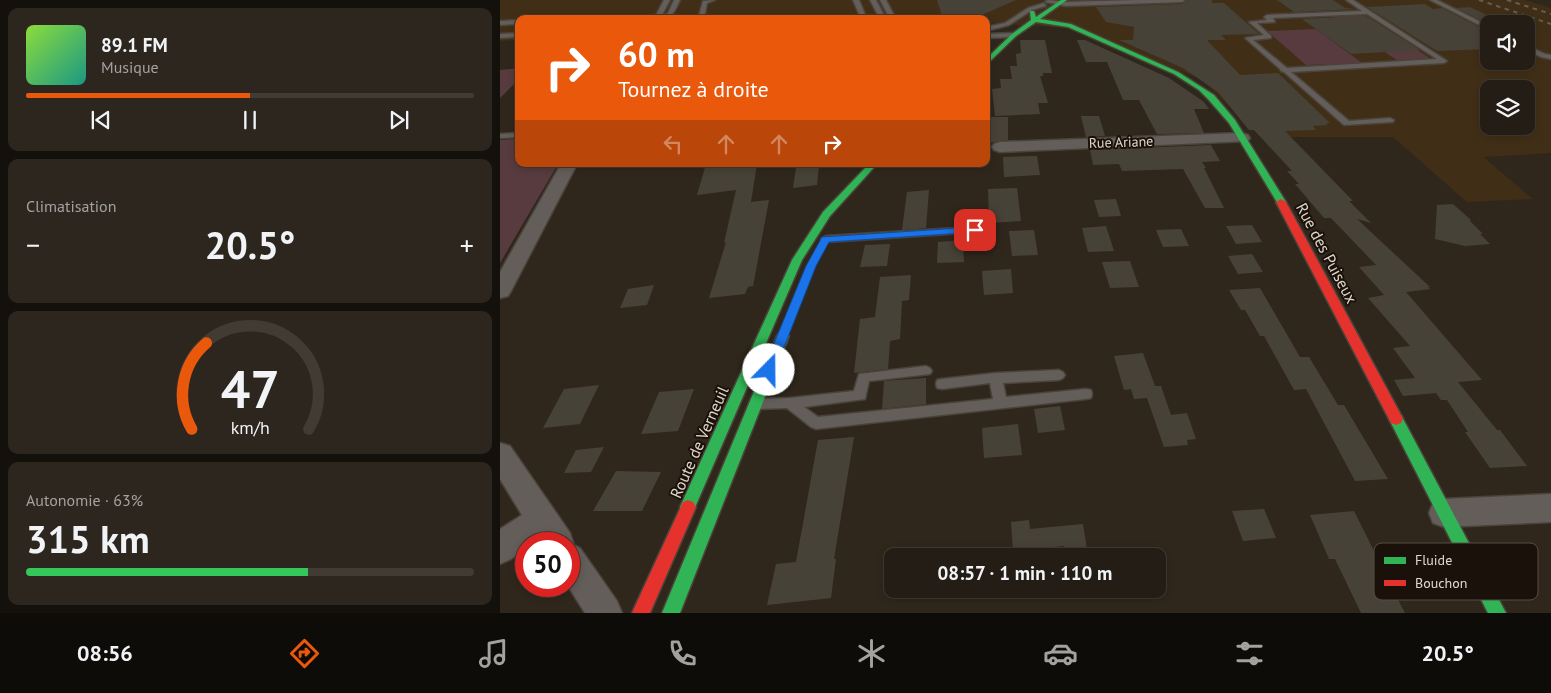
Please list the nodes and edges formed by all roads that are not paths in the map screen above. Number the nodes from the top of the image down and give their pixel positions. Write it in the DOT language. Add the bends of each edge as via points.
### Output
graph roads {
  1 [pos="667,0"];
  2 [pos="677,0"];
  3 [pos="712,0"];
  4 [pos="856,0"];
  5 [pos="872,0"];
  6 [pos="883,0"];
  7 [pos="1182,0"];
  8 [pos="1349,0"];
  9 [pos="1433,0"];
  10 [pos="1053,2"];
  11 [pos="1368,12"];
  12 [pos="659,15"];
  13 [pos="668,15"];
  14 [pos="701,15"];
  15 [pos="862,15"];
  16 [pos="880,15"];
  17 [pos="891,15"];
  18 [pos="1033,16"];
  19 [pos="515,22"];
  20 [pos="500,23"];
  21 [pos="1480,24"];
  22 [pos="990,28"];
  23 [pos="515,35"];
  24 [pos="500,36"];
  25 [pos="999,39"];
  26 [pos="1535,52"];
  27 [pos="990,56"];
  28 [pos="1543,56"];
  29 [pos="1551,57"];
  30 [pos="1551,63"];
  31 [pos="1283,70"];
  32 [pos="1390,120"];
  33 [pos="515,135"];
  34 [pos="500,136"];
  35 [pos="1242,138"];
  36 [pos="1000,147"];
  37 [pos="567,167"];
  38 [pos="878,167"];
  39 [pos="847,209"];
  40 [pos="975,230"];
  41 [pos="825,240"];
  42 [pos="500,291"];
  43 [pos="788,322"];
  44 [pos="926,371"];
  45 [pos="1059,375"];
  46 [pos="996,378"];
  47 [pos="742,382"];
  48 [pos="942,384"];
  49 [pos="1086,394"];
  50 [pos="790,403"];
  51 [pos="1000,403"];
  52 [pos="755,404"];
  53 [pos="500,455"];
  54 [pos="1551,508"];
  55 [pos="1444,513"];
  56 [pos="550,532"];
  57 [pos="515,543"];
  58 [pos="1460,543"];
  59 [pos="500,548"];
  60 [pos="580,576"];
  61 [pos="1490,600"];
  62 [pos="605,613"];
  63 [pos="641,613"];
  64 [pos="671,613"];
  65 [pos="1497,613"];
  1 -- 12 [label="lane"];
  2 -- 13 [label="lane"];
  3 -- 14 [label="lane" via="705,2"];
  4 -- 15 [label="lane"];
  5 -- 16 [label="lane"];
  6 -- 17 [label="lane"];
  7 -- 10 [label="lane"];
  8 -- 11 [label="lane"];
  9 -- 21 [label="lane"];
  10 -- 18 [label="main road"];
  10 -- 22 [label="lane" via="1030,9 1007,24"];
  11 -- 31 [label="lane" via="1267,16 1273,21 1252,22 1269,37 1248,38"];
  11 -- 31 [label="lane" via="1444,61"];
  18 -- 25 [label="main road"];
  18 -- 35 [label="main road, Rue des Puiseux" via="1069,25 1189,80 1223,110"];
  19 -- 20 [label="lane"];
  23 -- 24 [label="lane"];
  25 -- 27 [label="main road"];
  26 -- 28 [label="lane"];
  28 -- 29 [label="lane"];
  28 -- 30 [label="lane"];
  31 -- 32 [label="lane" via="1347,123"];
  33 -- 34 [label="lane"];
  35 -- 36 [label="street, Rue Ariane"];
  35 -- 55 [label="main road, Rue des Puiseux" via="1291,218"];
  37 -- 42 [label="street"];
  38 -- 39 [label="main road, Route de Verneuil"];
  38 -- 47 [label="main road, Route de Verneuil" via="826,214 807,242"];
  40 -- 41 [label="lane"];
  43 -- 52 [label="main road"];
  44 -- 50 [label="lane" via="863,377 860,395"];
  45 -- 46 [label="lane"];
  46 -- 48 [label="lane"];
  46 -- 51 [label="lane"];
  47 -- 52 [label="lane"];
  47 -- 63 [label="main road, Route de Verneuil"];
  49 -- 51 [label="lane"];
  50 -- 51 [label="lane" via="816,423"];
  50 -- 52 [label="lane"];
  52 -- 64 [label="main road"];
  53 -- 56 [label="street"];
  54 -- 55 [label="street"];
  55 -- 58 [label="main road, Rue des Puiseux"];
  57 -- 59 [label="street"];
  60 -- 62 [label="street"];
  61 -- 65 [label="main road, Rue des Puiseux"];
}
